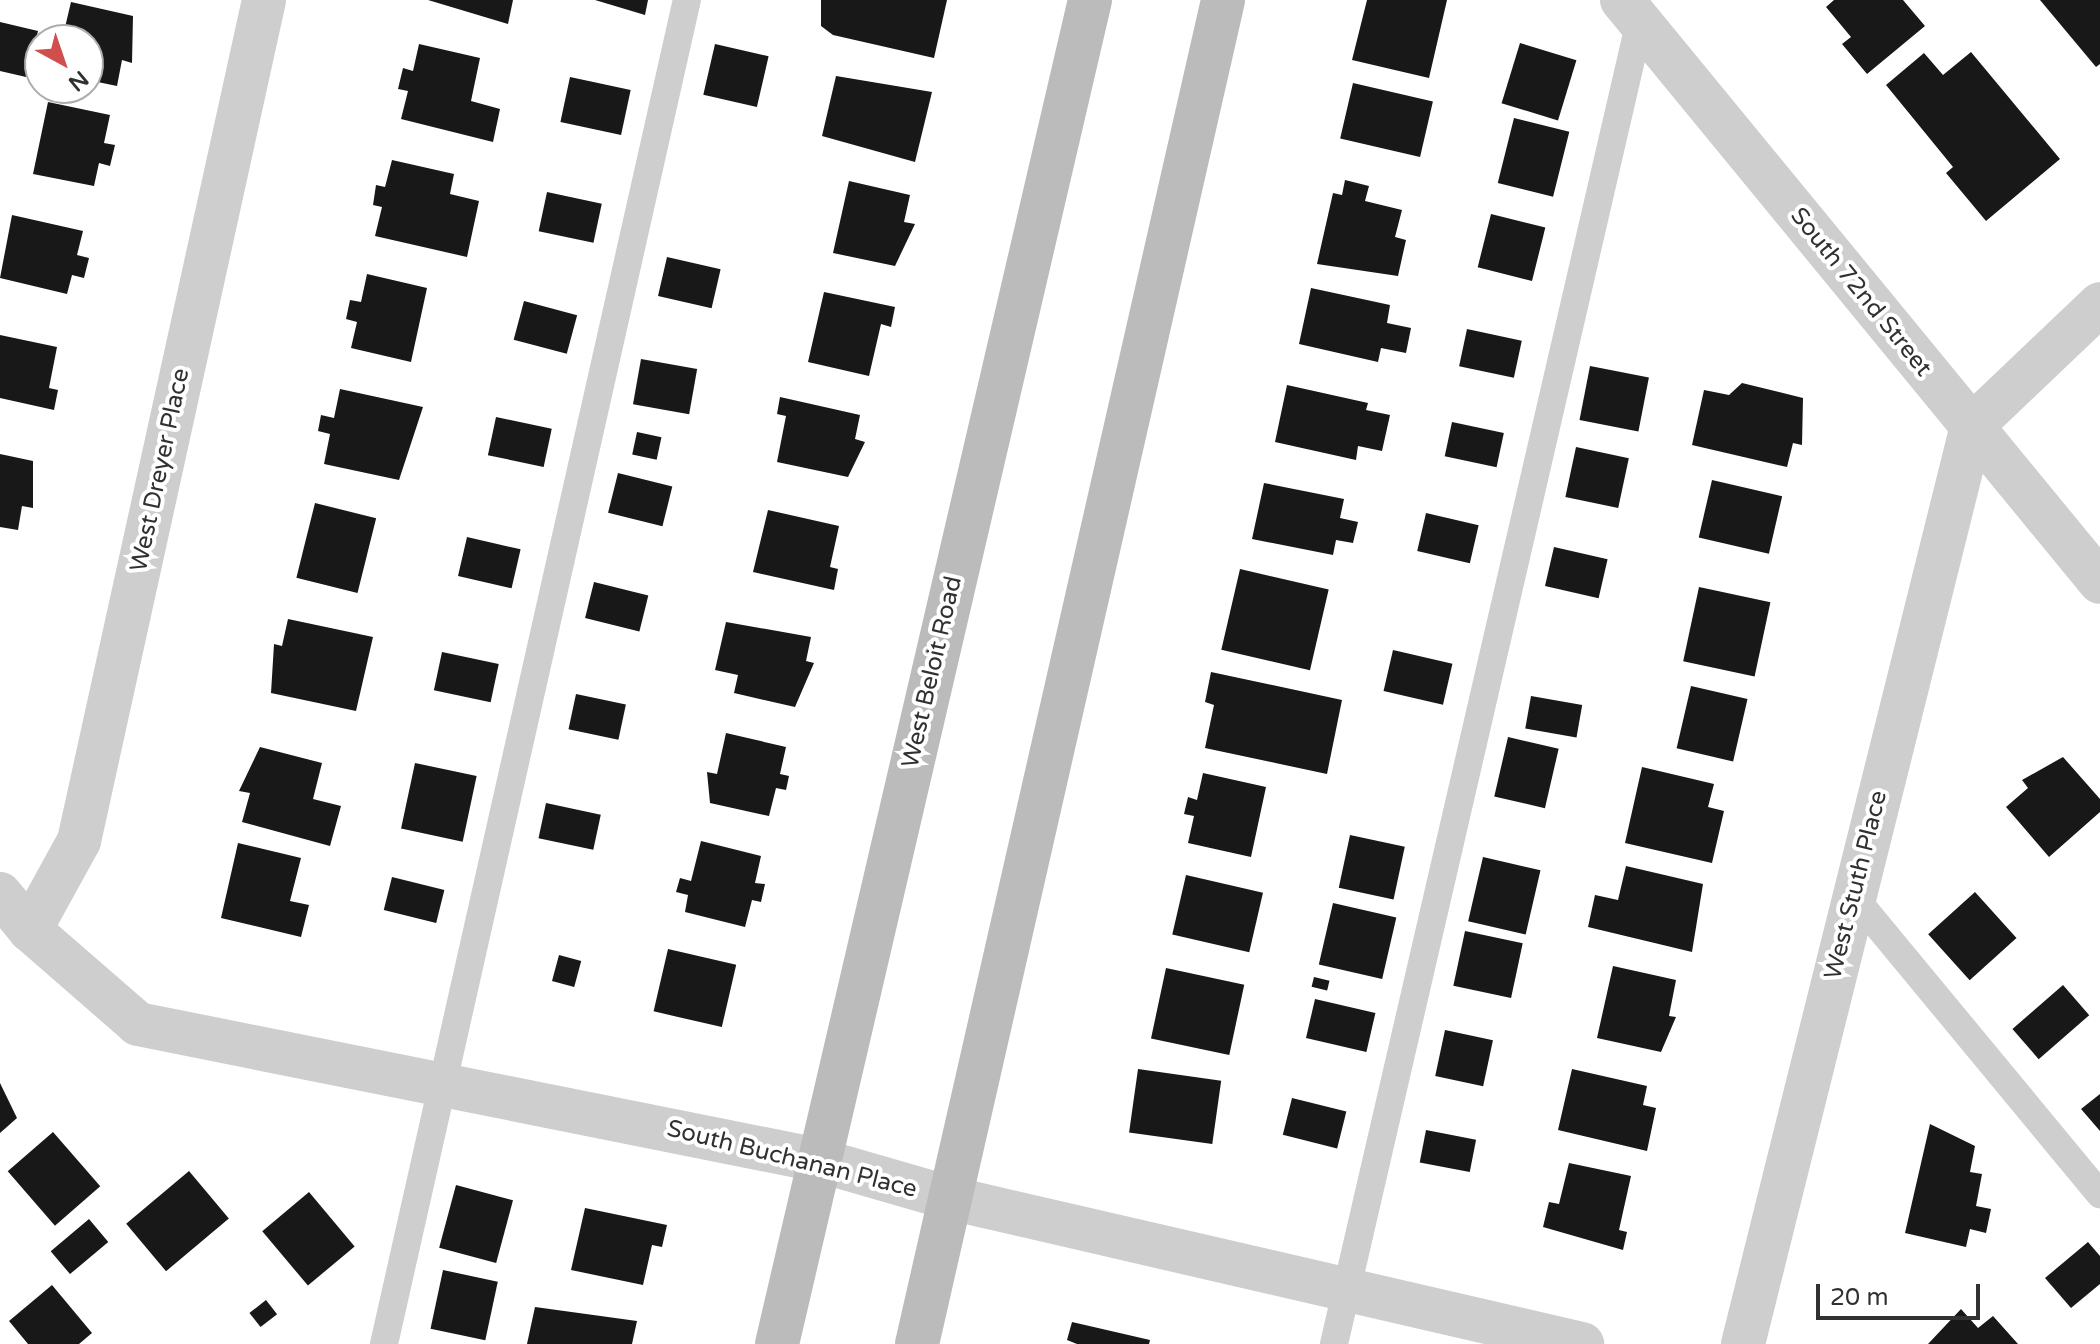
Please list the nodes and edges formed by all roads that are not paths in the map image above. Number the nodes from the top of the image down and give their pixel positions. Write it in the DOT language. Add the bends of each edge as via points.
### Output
graph roads {
  1 [pos="264,0"];
  2 [pos="687,0"];
  3 [pos="1090,0"];
  4 [pos="1223,0"];
  5 [pos="1631,11"];
  6 [pos="2100,304"];
  7 [pos="1972,426"];
  8 [pos="2100,582"];
  9 [pos="0,894"];
  10 [pos="1854,897"];
  11 [pos="30,930"];
  12 [pos="445,1083"];
  13 [pos="818,1160"];
  14 [pos="2100,1194"];
  15 [pos="950,1198"];
  16 [pos="1346,1291"];
  17 [pos="384,1344"];
  18 [pos="777,1344"];
  19 [pos="917,1344"];
  20 [pos="1334,1344"];
  21 [pos="1582,1344"];
  22 [pos="1743,1344"];
  1 -- 11 [label="street, West Dreyer Place" via="79,841"];
  2 -- 12 [label="lane"];
  3 -- 13 [label="main road, West Beloit Road"];
  4 -- 15 [label="main road"];
  5 -- 7 [label="street, South 72nd Street"];
  5 -- 16 [label="lane"];
  6 -- 7 [label="street"];
  7 -- 8 [label="street, South 72nd Street"];
  7 -- 10 [label="street, West Stuth Place"];
  9 -- 11 [label="street, South Buchanan Place"];
  10 -- 14 [label="lane"];
  10 -- 22 [label="street, West Stuth Place"];
  11 -- 12 [label="street, South Buchanan Place" via="138,1024"];
  12 -- 13 [label="street, South Buchanan Place"];
  12 -- 17 [label="lane"];
  13 -- 15 [label="street, South Buchanan Place"];
  13 -- 18 [label="main road, West Beloit Road"];
  15 -- 16 [label="street, South Buchanan Place"];
  15 -- 19 [label="main road"];
  16 -- 20 [label="lane"];
  16 -- 21 [label="street, South Buchanan Place"];
}
